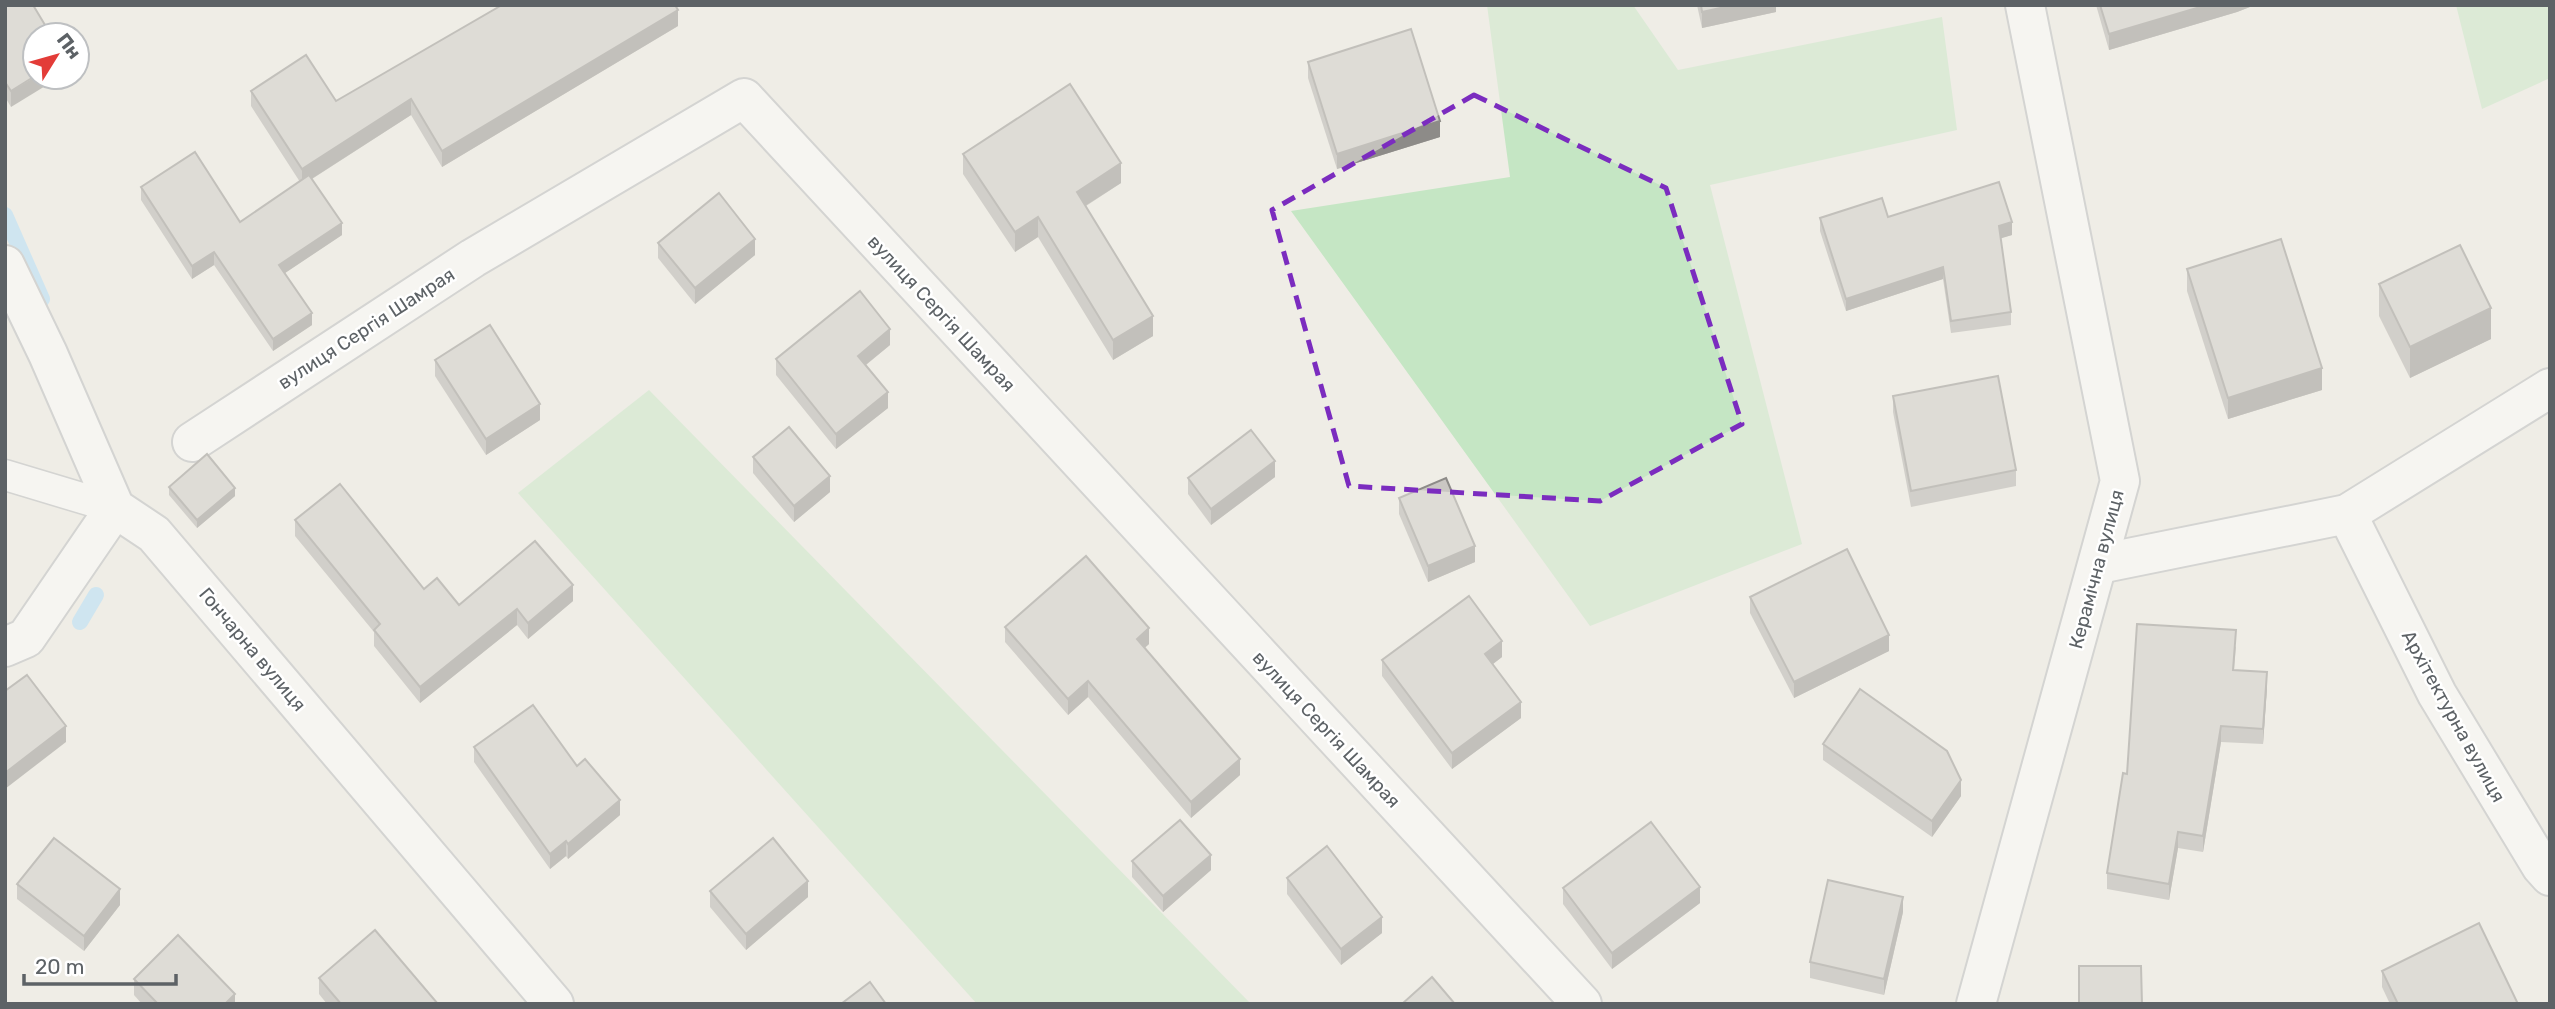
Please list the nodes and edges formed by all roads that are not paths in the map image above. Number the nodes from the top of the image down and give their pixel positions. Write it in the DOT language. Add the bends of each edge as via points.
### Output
graph roads {
  1 [pos="2025,5"];
  2 [pos="5,265"];
  3 [pos="2550,388"];
  4 [pos="192,442"];
  5 [pos="5,475"];
  6 [pos="116,508"];
  7 [pos="2347,514"];
  8 [pos="2099,564"];
  9 [pos="5,647"];
  10 [pos="2550,876"];
  11 [pos="554,1004"];
  12 [pos="1582,1004"];
  13 [pos="1976,1004"];
  1 -- 8 [label="street, Керамічна вулиця" via="2120,481"];
  2 -- 6 [label="street"];
  3 -- 7 [label="street"];
  4 -- 12 [label="street, вулиця Сергія Шамрая" via="473,258 744,98"];
  5 -- 6 [label="lane"];
  6 -- 9 [label="street" via="26,638"];
  6 -- 11 [label="street, Гончарна вулиця" via="154,534"];
  7 -- 8 [label="street"];
  7 -- 10 [label="street, Архітектурна вулиця" via="2437,694"];
  8 -- 13 [label="street, Керамічна вулиця"];
}
